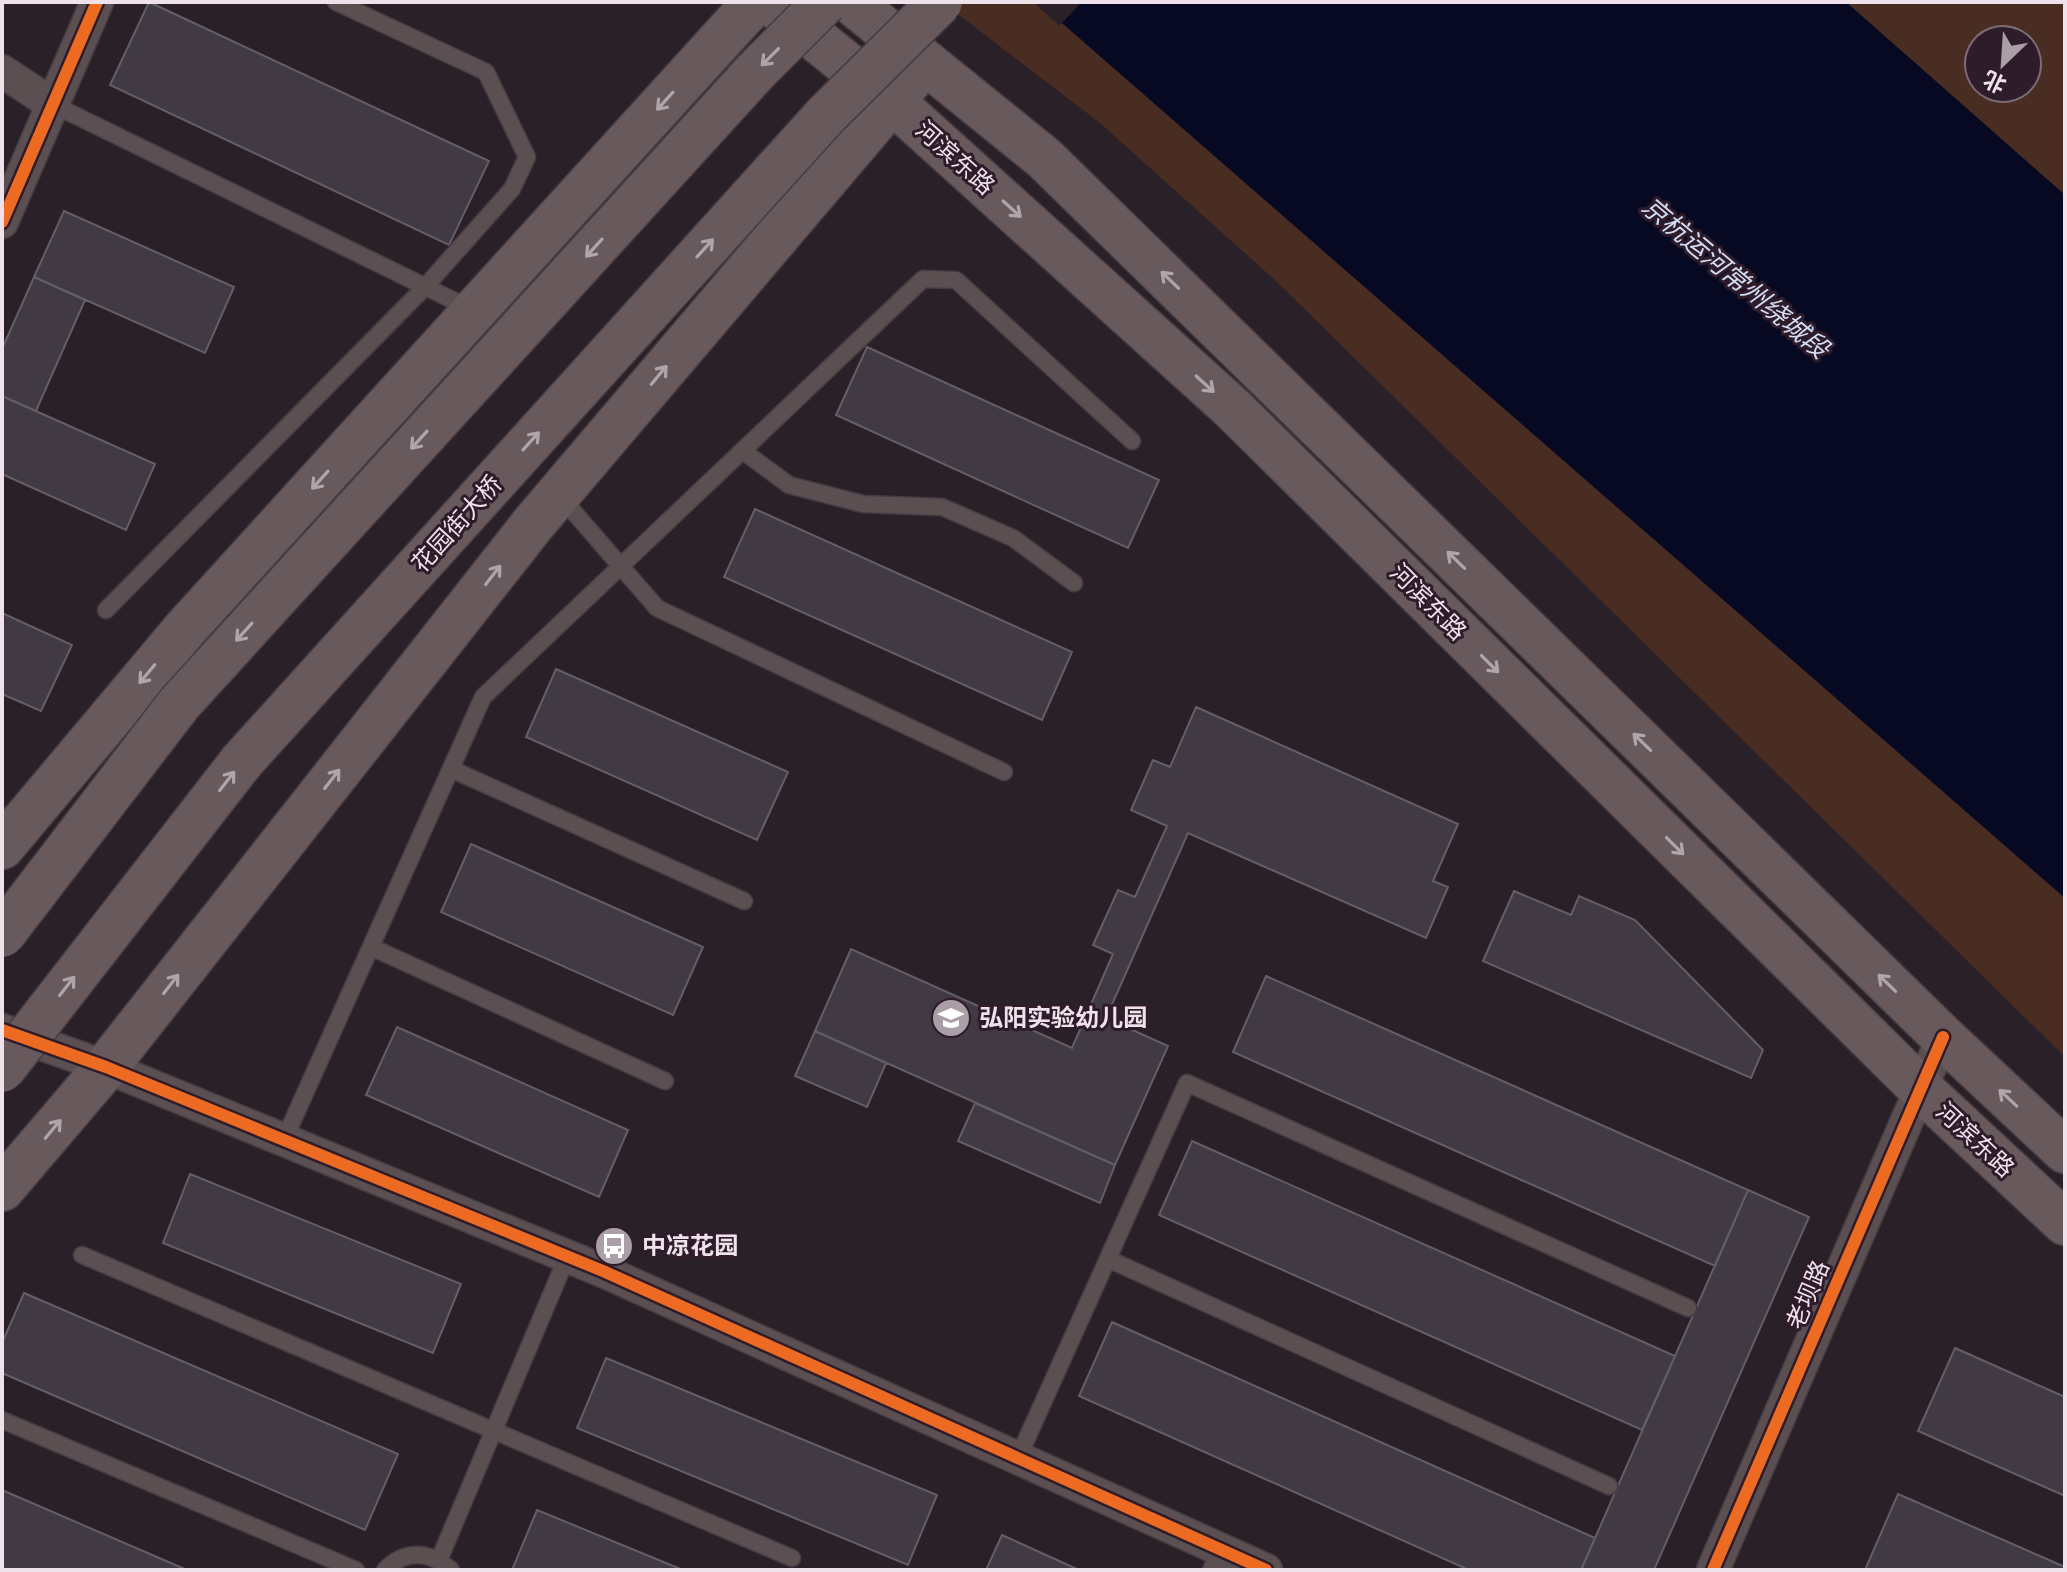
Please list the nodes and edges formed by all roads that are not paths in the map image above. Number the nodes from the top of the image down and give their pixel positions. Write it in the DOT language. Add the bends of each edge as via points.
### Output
graph roads {
  1 [pos="97,2"];
  2 [pos="336,2"];
  3 [pos="755,2"];
  4 [pos="770,2"];
  5 [pos="825,2"];
  6 [pos="851,2"];
  7 [pos="940,2"];
  8 [pos="925,61"];
  9 [pos="2,71"];
  10 [pos="892,101"];
  11 [pos="52,104"];
  12 [pos="2,222"];
  13 [pos="424,288"];
  14 [pos="474,311"];
  15 [pos="1132,441"];
  16 [pos="743,451"];
  17 [pos="558,494"];
  18 [pos="622,568"];
  19 [pos="1074,583"];
  20 [pos="106,610"];
  21 [pos="451,769"];
  22 [pos="1004,772"];
  23 [pos="2,847"];
  24 [pos="744,901"];
  25 [pos="2,935"];
  26 [pos="371,947"];
  27 [pos="2,1030"];
  28 [pos="1943,1037"];
  29 [pos="106,1067"];
  30 [pos="2,1070"];
  31 [pos="665,1081"];
  32 [pos="1921,1089"];
  33 [pos="284,1140"];
  34 [pos="2065,1151"];
  35 [pos="2,1189"];
  36 [pos="2065,1223"];
  37 [pos="82,1255"];
  38 [pos="567,1257"];
  39 [pos="1108,1259"];
  40 [pos="1688,1308"];
  41 [pos="2,1420"];
  42 [pos="494,1431"];
  43 [pos="1018,1458"];
  44 [pos="1609,1486"];
  45 [pos="792,1558"];
  46 [pos="1216,1560"];
  47 [pos="445,1565"];
  48 [pos="356,1570"];
  49 [pos="385,1570"];
  50 [pos="1266,1570"];
  51 [pos="1713,1570"];
  1 -- 11 [label="street"];
  2 -- 13 [label="lane" via="486,72 527,157 512,189"];
  3 -- 14 [label="main road, one-way"];
  4 -- 10 [label="main road, 河滨东路"];
  5 -- 25 [label="main road, one-way, bridge" via="745,83 179,704"];
  6 -- 8 [label="main road, 河滨东路"];
  30 -- 7 [label="main road, 花园街大桥, one-way, bridge" via="242,761 826,115"];
  8 -- 10 [label="main road"];
  28 -- 8 [label="main road, 河滨东路, one-way" via="1044,158"];
  9 -- 11 [label="street"];
  17 -- 10 [label="main road, one-way"];
  10 -- 32 [label="main road, 河滨东路, one-way" via="1232,408"];
  11 -- 12 [label="street"];
  11 -- 13 [label="lane"];
  13 -- 14 [label="lane"];
  13 -- 20 [label="lane"];
  14 -- 23 [label="main road, one-way" via="185,629"];
  15 -- 16 [label="lane" via="956,280 923,279"];
  16 -- 18 [label="lane"];
  16 -- 19 [label="lane" via="789,485 863,504 942,507 1013,538"];
  17 -- 18 [label="lane"];
  29 -- 17 [label="main road, one-way"];
  18 -- 21 [label="lane" via="483,697"];
  18 -- 22 [label="lane" via="657,608"];
  21 -- 24 [label="lane"];
  21 -- 26 [label="lane"];
  26 -- 31 [label="lane"];
  26 -- 33 [label="lane"];
  27 -- 29 [label="street"];
  28 -- 32 [label="street, 老坝路"];
  34 -- 28 [label="main road, 河滨东路, one-way"];
  29 -- 33 [label="street"];
  35 -- 29 [label="main road, one-way"];
  32 -- 36 [label="main road, 河滨东路"];
  32 -- 51 [label="street, 老坝路"];
  33 -- 38 [label="street"];
  37 -- 42 [label="lane"];
  38 -- 42 [label="lane"];
  38 -- 43 [label="street"];
  39 -- 40 [label="lane" via="1187,1083"];
  39 -- 43 [label="lane"];
  39 -- 44 [label="lane"];
  41 -- 48 [label="lane"];
  42 -- 45 [label="lane"];
  42 -- 47 [label="lane"];
  43 -- 46 [label="street"];
  46 -- 50 [label="street"];
  47 -- 49 [label="lane" via="426,1554 412,1554"];
}
